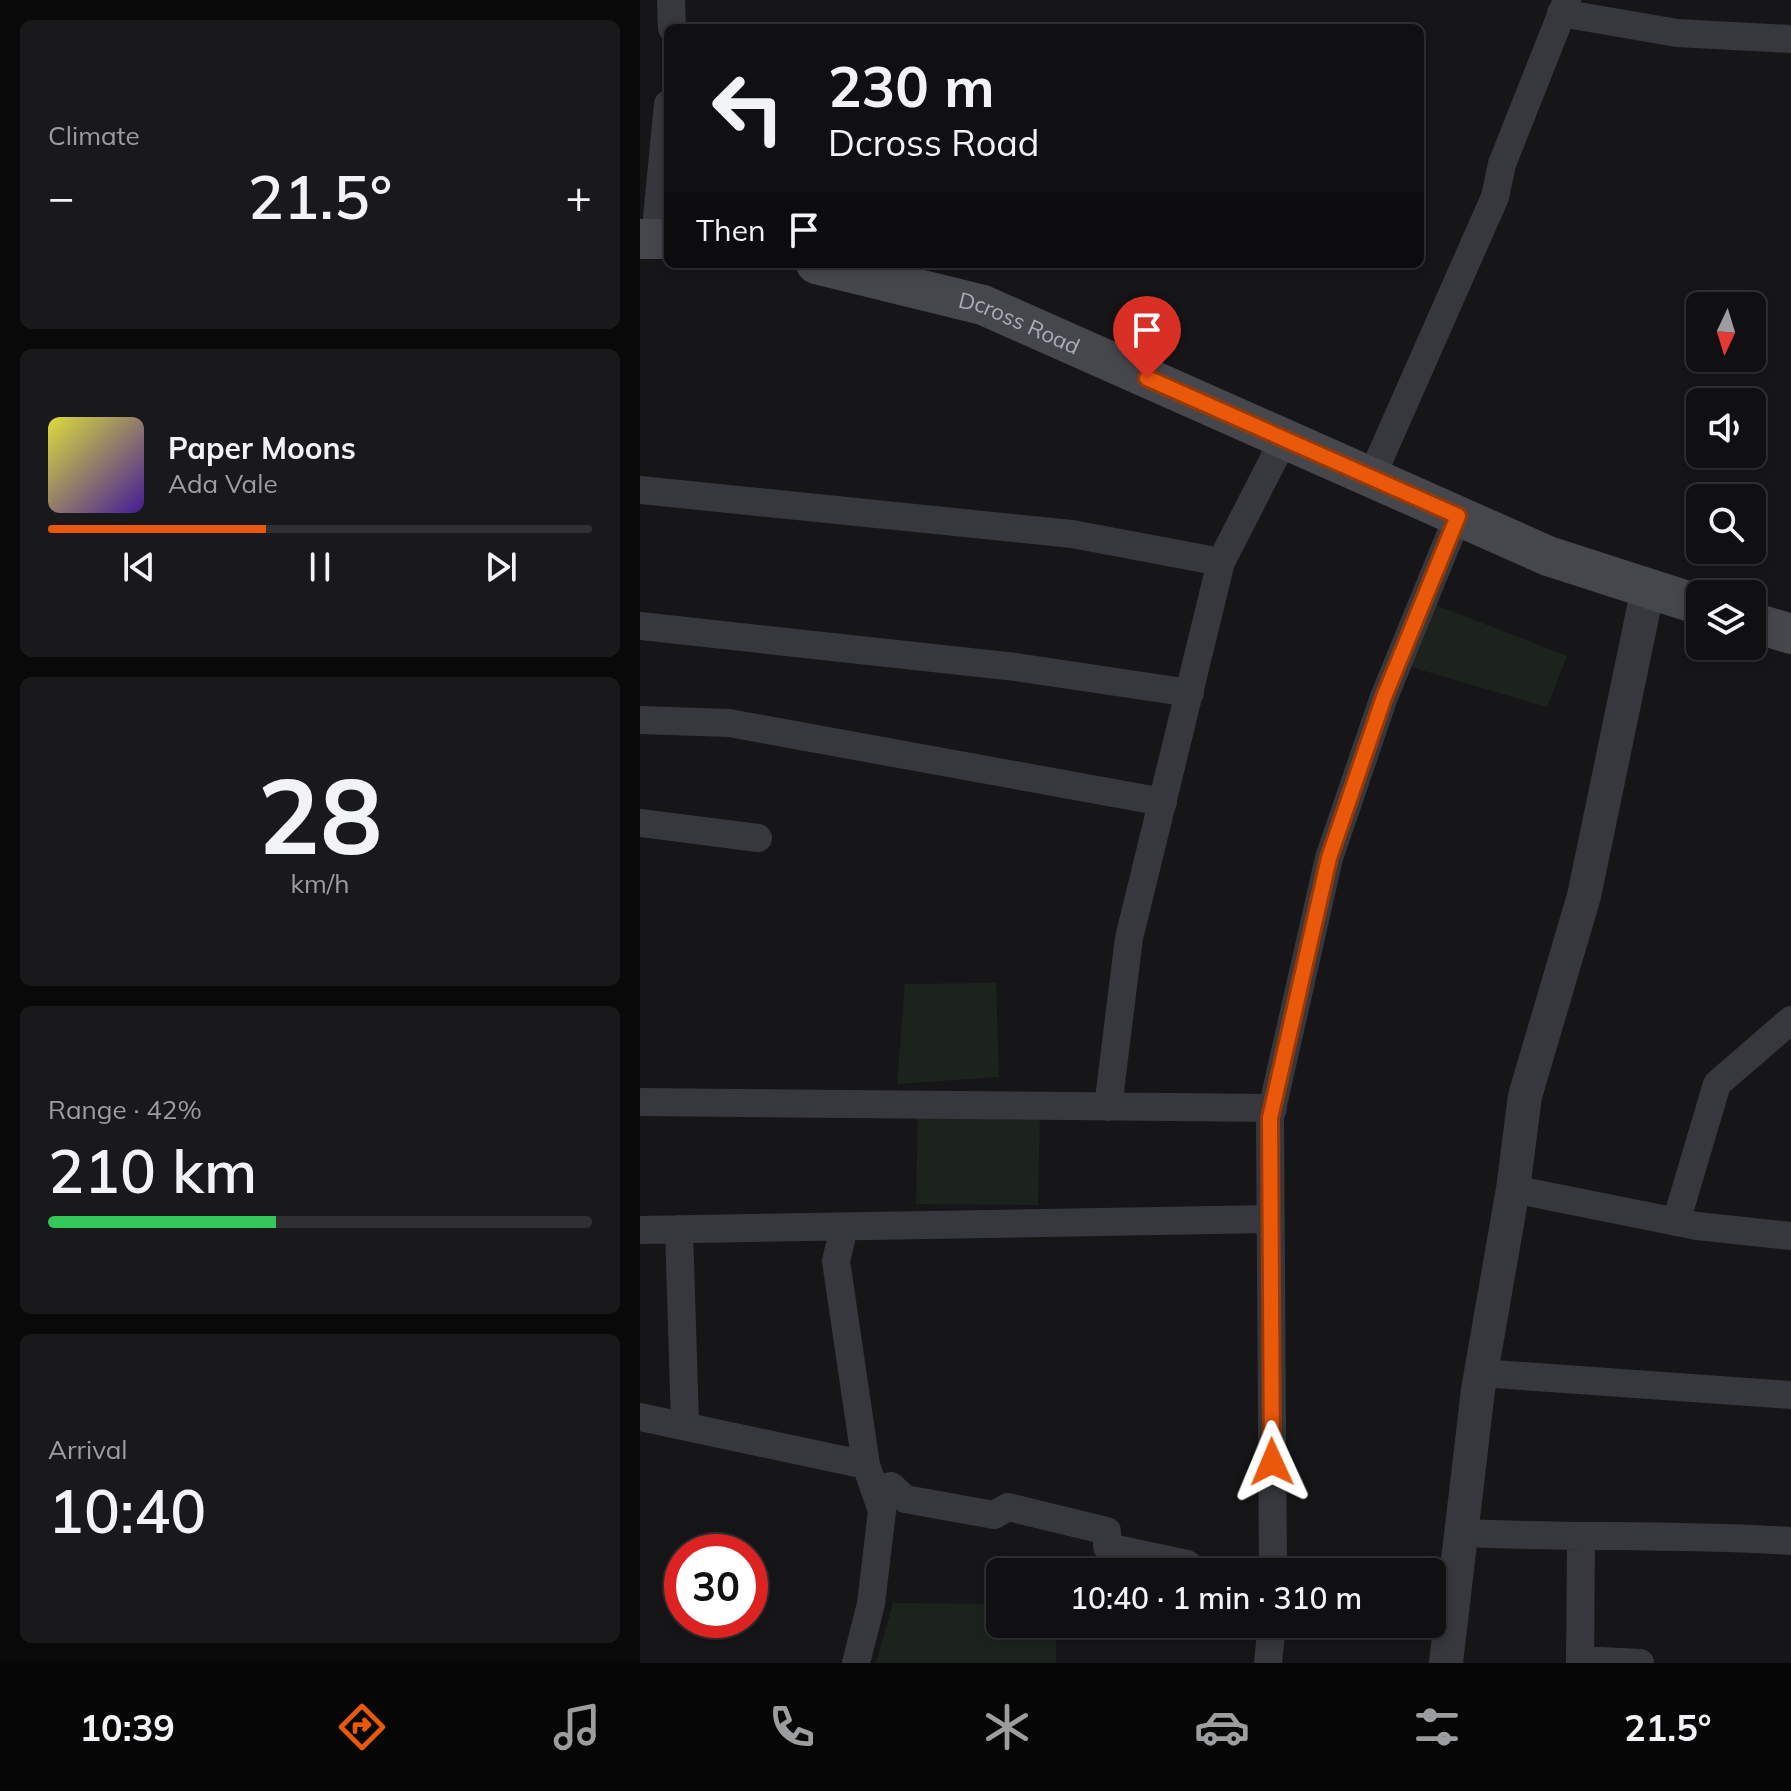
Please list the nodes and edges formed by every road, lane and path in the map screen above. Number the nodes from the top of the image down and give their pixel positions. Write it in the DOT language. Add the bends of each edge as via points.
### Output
graph roads {
  1 [pos="671,0"];
  2 [pos="1564,6"];
  3 [pos="672,24"];
  4 [pos="1791,39"];
  5 [pos="664,143"];
  6 [pos="654,239"];
  7 [pos="832,268"];
  8 [pos="1284,439"];
  9 [pos="1371,478"];
  10 [pos="640,490"];
  11 [pos="1458,516"];
  12 [pos="1221,562"];
  13 [pos="1648,588"];
  14 [pos="1686,600"];
  15 [pos="640,626"];
  16 [pos="1766,626"];
  17 [pos="1791,634"];
  18 [pos="1190,693"];
  19 [pos="640,720"];
  20 [pos="1163,802"];
  21 [pos="640,823"];
  22 [pos="758,838"];
  23 [pos="1791,1020"];
  24 [pos="640,1102"];
  25 [pos="1108,1107"];
  26 [pos="1273,1108"];
  27 [pos="1513,1189"];
  28 [pos="1270,1219"];
  29 [pos="1676,1222"];
  30 [pos="844,1227"];
  31 [pos="679,1229"];
  32 [pos="640,1230"];
  33 [pos="1791,1236"];
  34 [pos="1480,1373"];
  35 [pos="1791,1395"];
  36 [pos="640,1417"];
  37 [pos="685,1423"];
  38 [pos="870,1477"];
  39 [pos="1462,1533"];
  40 [pos="1581,1539"];
  41 [pos="1791,1541"];
  42 [pos="1159,1558"];
  43 [pos="1273,1558"];
  44 [pos="1271,1638"];
  45 [pos="1580,1662"];
  46 [pos="856,1663"];
  47 [pos="1268,1663"];
  48 [pos="1446,1663"];
  49 [pos="1640,1663"];
  1 -- 3 [label="street"];
  2 -- 4 [label="street" via="1677,33"];
  2 -- 9 [label="street" via="1502,164 1495,197"];
  5 -- 6 [label="street"];
  7 -- 8 [label="main road, Dcross Road" via="983,305"];
  8 -- 9 [label="main road, Dcross Road"];
  8 -- 12 [label="street"];
  9 -- 11 [label="main road, Dcross Road"];
  10 -- 12 [label="street" via="1072,534"];
  11 -- 13 [label="main road, Dcross Road" via="1548,556"];
  11 -- 26 [label="street" via="1384,697 1329,858"];
  12 -- 18 [label="street"];
  13 -- 14 [label="main road, Dcross Road"];
  13 -- 27 [label="street" via="1584,896 1525,1096"];
  15 -- 18 [label="street" via="1016,667"];
  16 -- 17 [label="main road"];
  18 -- 20 [label="street"];
  19 -- 20 [label="street" via="729,723"];
  20 -- 25 [label="street" via="1129,938"];
  21 -- 22 [label="street"];
  23 -- 29 [label="street" via="1717,1084"];
  24 -- 25 [label="street"];
  25 -- 26 [label="street"];
  26 -- 28 [label="street"];
  27 -- 29 [label="street"];
  27 -- 34 [label="street"];
  28 -- 30 [label="street"];
  28 -- 43 [label="street"];
  29 -- 33 [label="street"];
  30 -- 31 [label="street"];
  30 -- 38 [label="street" via="836,1261"];
  31 -- 32 [label="street"];
  31 -- 37 [label="street"];
  34 -- 35 [label="street"];
  34 -- 39 [label="street"];
  36 -- 37 [label="street"];
  37 -- 38 [label="street"];
  38 -- 42 [label="street" via="905,1499 994,1515 1008,1507 1107,1531 1107,1547"];
  38 -- 46 [label="street" via="882,1511 871,1604"];
  39 -- 40 [label="street"];
  39 -- 48 [label="street"];
  40 -- 41 [label="street" via="1689,1535"];
  40 -- 45 [label="street"];
  44 -- 47 [label="street"];
  45 -- 49 [label="street"];
}
